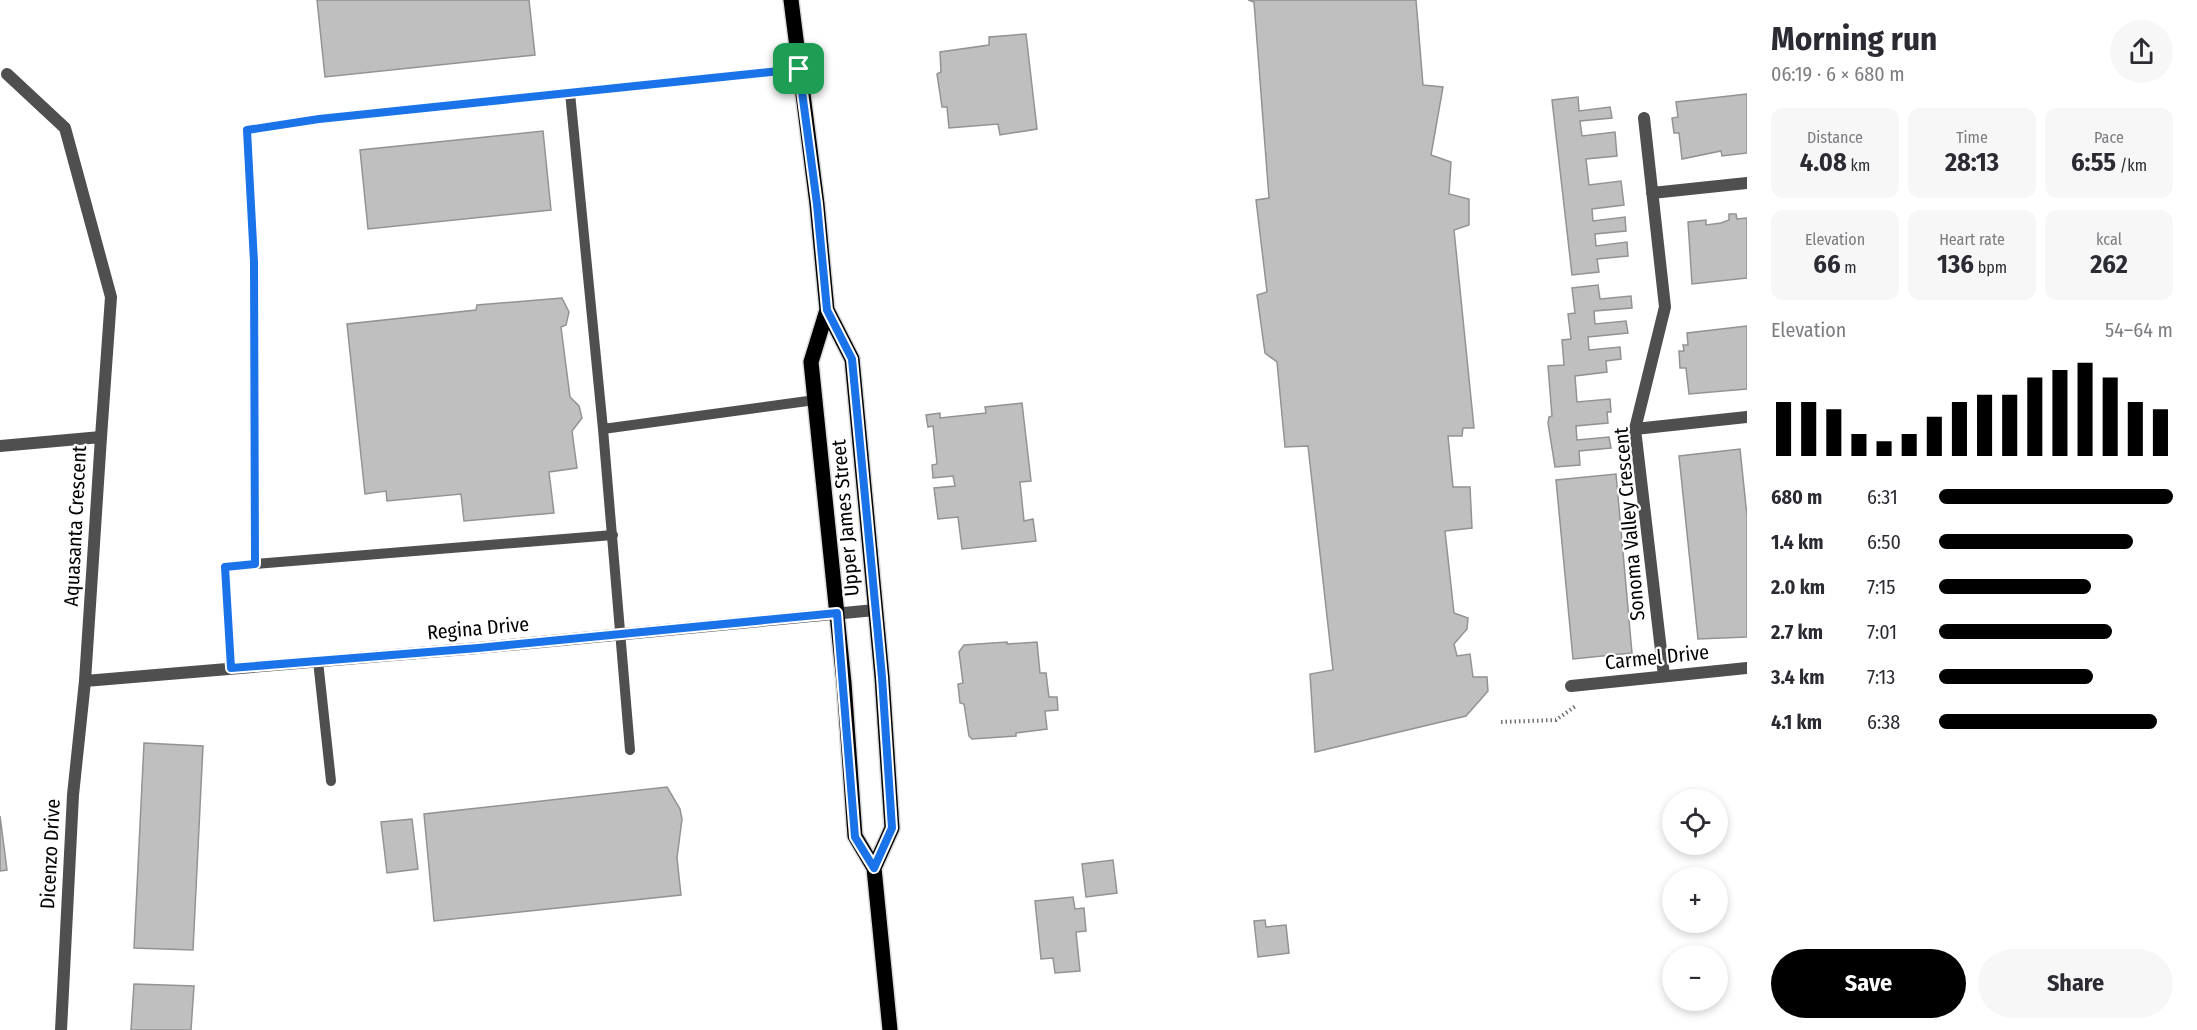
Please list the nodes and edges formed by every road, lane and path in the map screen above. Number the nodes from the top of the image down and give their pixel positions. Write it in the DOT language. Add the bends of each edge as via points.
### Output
graph roads {
  1 [pos="790,0"];
  2 [pos="799,69"];
  3 [pos="7,74"];
  4 [pos="570,93"];
  5 [pos="1644,117"];
  6 [pos="1747,183"];
  7 [pos="1652,193"];
  8 [pos="827,310"];
  9 [pos="815,400"];
  10 [pos="1747,417"];
  11 [pos="603,429"];
  12 [pos="1635,429"];
  13 [pos="101,437"];
  14 [pos="0,446"];
  15 [pos="613,536"];
  16 [pos="255,564"];
  17 [pos="875,610"];
  18 [pos="837,613"];
  19 [pos="622,634"];
  20 [pos="318,661"];
  21 [pos="231,668"];
  22 [pos="1747,668"];
  23 [pos="1664,676"];
  24 [pos="84,681"];
  25 [pos="1594,683"];
  26 [pos="1571,686"];
  27 [pos="1501,722"];
  28 [pos="630,750"];
  29 [pos="331,781"];
  30 [pos="874,868"];
  31 [pos="61,1030"];
  32 [pos="890,1030"];
  1 -- 2 [label="main road, Upper James Street"];
  2 -- 4 [label="lane"];
  2 -- 8 [label="main road, Upper James Street"];
  3 -- 13 [label="street" via="65,128 111,297"];
  4 -- 11 [label="lane"];
  4 -- 16 [label="lane" via="247,130 254,262"];
  5 -- 7 [label="street, Sonoma Valley Crescent"];
  6 -- 7 [label="street"];
  7 -- 12 [label="street, Sonoma Valley Crescent" via="1665,307"];
  8 -- 9 [label="main road, Upper James Street" via="811,362"];
  8 -- 17 [label="main road, Upper James Street" via="852,359"];
  9 -- 11 [label="lane"];
  9 -- 18 [label="main road, Upper James Street"];
  10 -- 12 [label="street"];
  11 -- 15 [label="lane"];
  12 -- 23 [label="street, Sonoma Valley Crescent"];
  13 -- 14 [label="street, Aquasanta Crescent"];
  13 -- 24 [label="street, Aquasanta Crescent"];
  15 -- 16 [label="lane"];
  15 -- 19 [label="lane"];
  16 -- 21 [label="lane" via="225,567"];
  17 -- 18 [label="street, Regina Drive"];
  17 -- 30 [label="main road, Upper James Street" via="892,828"];
  18 -- 19 [label="street, Regina Drive"];
  18 -- 30 [label="main road, Upper James Street" via="855,837"];
  19 -- 20 [label="street, Regina Drive"];
  19 -- 28 [label="lane"];
  20 -- 21 [label="street, Regina Drive"];
  20 -- 29 [label="lane"];
  21 -- 24 [label="street, Regina Drive"];
  22 -- 23 [label="street, Carmel Drive"];
  23 -- 25 [label="street, Carmel Drive"];
  24 -- 31 [label="street, Dicenzo Drive" via="73,795"];
  25 -- 26 [label="street, Carmel Drive"];
  25 -- 27 [label="path" via="1573,710 1556,720"];
  30 -- 32 [label="main road, Upper James Street"];
}
